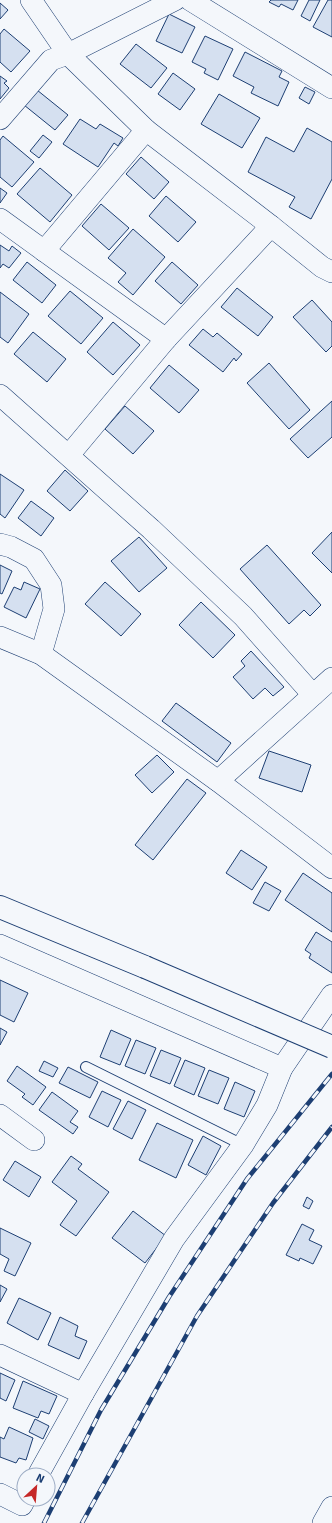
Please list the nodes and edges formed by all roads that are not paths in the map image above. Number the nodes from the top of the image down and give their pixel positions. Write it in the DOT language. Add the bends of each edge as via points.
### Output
graph roads {
  1 [pos="31,0"];
  2 [pos="175,0"];
  3 [pos="190,0"];
  4 [pos="68,54"];
  5 [pos="332,88"];
  6 [pos="0,119"];
  7 [pos="146,130"];
  8 [pos="0,219"];
  9 [pos="271,226"];
  10 [pos="44,251"];
  11 [pos="332,272"];
  12 [pos="166,339"];
  13 [pos="0,395"];
  14 [pos="69,455"];
  15 [pos="0,544"];
  16 [pos="0,637"];
  17 [pos="41,654"];
  18 [pos="332,678"];
  19 [pos="313,695"];
  20 [pos="218,781"];
  21 [pos="332,868"];
  22 [pos="0,907"];
  23 [pos="0,945"];
  24 [pos="332,994"];
  25 [pos="332,1047"];
  26 [pos="86,1066"];
  27 [pos="282,1068"];
  28 [pos="0,1115"];
  29 [pos="34,1140"];
  30 [pos="243,1145"];
  31 [pos="0,1355"];
  32 [pos="83,1394"];
  33 [pos="42,1467"];
  34 [pos="0,1494"];
  35 [pos="16,1502"];
  36 [pos="332,1507"];
  37 [pos="323,1523"];
  1 -- 4 [label="street"];
  2 -- 4 [label="street"];
  3 -- 5 [label="street"];
  4 -- 6 [label="street" via="51,60"];
  4 -- 7 [label="street"];
  7 -- 9 [label="street"];
  7 -- 10 [label="street"];
  8 -- 10 [label="street"];
  9 -- 11 [label="street" via="322,267"];
  9 -- 12 [label="street"];
  10 -- 12 [label="street"];
  12 -- 14 [label="street"];
  13 -- 14 [label="street"];
  14 -- 19 [label="street" via="244,616"];
  15 -- 17 [label="street" via="34,559 50,586 54,609"];
  16 -- 17 [label="street"];
  17 -- 20 [label="street"];
  18 -- 19 [label="street"];
  19 -- 20 [label="street"];
  20 -- 21 [label="street"];
  22 -- 25 [label="street, bridge"];
  23 -- 27 [label="street"];
  24 -- 27 [label="street"];
  26 -- 30 [label="lane"];
  27 -- 30 [label="street" via="267,1105"];
  28 -- 29 [label="street"];
  30 -- 32 [label="street" via="174,1239"];
  31 -- 32 [label="street"];
  32 -- 33 [label="street"];
  34 -- 35 [label="street"];
  36 -- 37 [label="street"];
}
